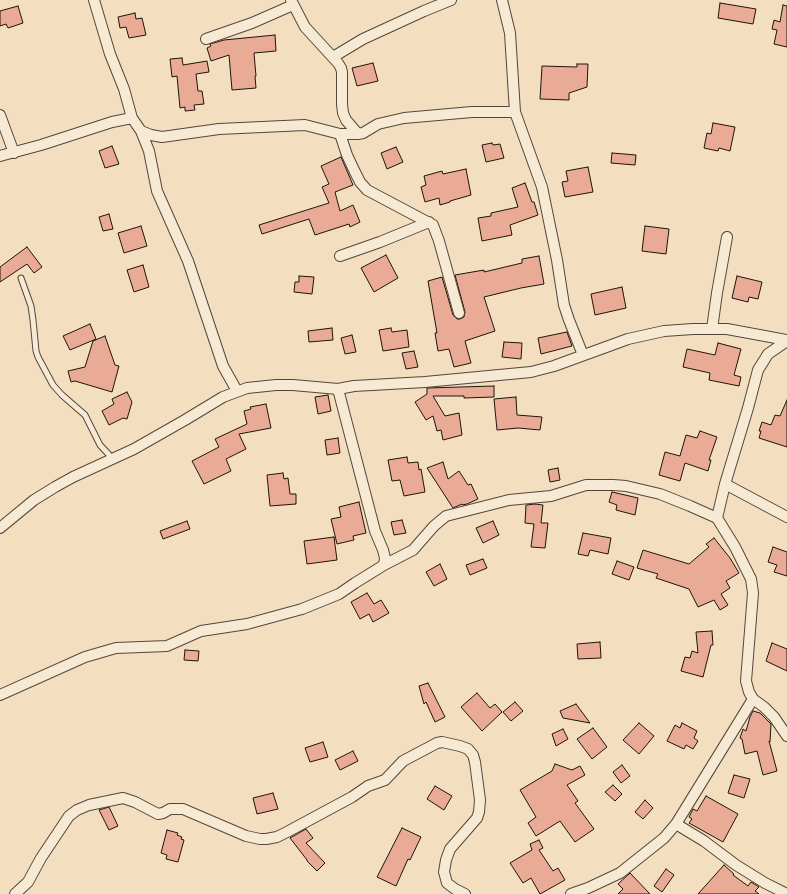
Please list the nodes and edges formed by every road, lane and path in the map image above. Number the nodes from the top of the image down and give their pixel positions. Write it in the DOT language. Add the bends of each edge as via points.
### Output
graph roads {
  1 [pos="94,0"];
  2 [pos="451,0"];
  3 [pos="502,0"];
  4 [pos="292,3"];
  5 [pos="206,39"];
  6 [pos="333,57"];
  7 [pos="515,112"];
  8 [pos="0,116"];
  9 [pos="132,118"];
  10 [pos="141,131"];
  11 [pos="340,134"];
  12 [pos="358,134"];
  13 [pos="14,153"];
  14 [pos="0,156"];
  15 [pos="429,222"];
  16 [pos="727,237"];
  17 [pos="340,256"];
  18 [pos="21,278"];
  19 [pos="459,314"];
  20 [pos="712,329"];
  21 [pos="787,341"];
  22 [pos="583,355"];
  23 [pos="338,389"];
  24 [pos="237,391"];
  25 [pos="113,459"];
  26 [pos="725,484"];
  27 [pos="787,517"];
  28 [pos="717,518"];
  29 [pos="0,528"];
  30 [pos="384,565"];
  31 [pos="0,695"];
  32 [pos="753,699"];
  33 [pos="787,736"];
  34 [pos="676,824"];
  35 [pos="15,894"];
  36 [pos="465,894"];
  37 [pos="571,894"];
  38 [pos="786,894"];
  1 -- 9 [label="street"];
  2 -- 6 [label="street" via="363,39"];
  3 -- 7 [label="street" via="510,33"];
  4 -- 5 [label="street" via="252,23"];
  4 -- 6 [label="street" via="305,27"];
  6 -- 12 [label="street" via="342,72 342,104 346,120"];
  7 -- 12 [label="street" via="472,112 404,118 378,124"];
  7 -- 22 [label="street" via="542,187 564,305"];
  8 -- 13 [label="street"];
  9 -- 10 [label="street"];
  9 -- 13 [label="street" via="101,125"];
  10 -- 11 [label="street" via="162,138 219,130 305,125"];
  10 -- 24 [label="street" via="149,151 157,191 188,261 223,366"];
  11 -- 12 [label="street"];
  11 -- 15 [label="street" via="354,170 367,190"];
  13 -- 14 [label="street"];
  15 -- 17 [label="street"];
  15 -- 19 [label="street" via="435,230"];
  16 -- 20 [label="street"];
  18 -- 25 [label="lane" via="30,306 38,357 54,385 85,415 100,445"];
  20 -- 21 [label="street" via="727,329"];
  20 -- 22 [label="street" via="664,331 628,339"];
  21 -- 26 [label="street" via="768,354 758,370"];
  22 -- 23 [label="street" via="531,372"];
  23 -- 24 [label="street" via="276,385"];
  23 -- 30 [label="street" via="375,531 383,550"];
  24 -- 25 [label="street"];
  25 -- 29 [label="street" via="55,487 34,500"];
  26 -- 27 [label="street"];
  26 -- 28 [label="street"];
  28 -- 30 [label="street" via="660,494 626,486 586,486 551,496 509,500 449,514 440,520 413,550"];
  28 -- 32 [label="street" via="751,579 753,593 746,681"];
  30 -- 31 [label="street" via="328,600 302,609 247,624 200,631 167,646 116,648 86,657"];
  32 -- 33 [label="street" via="774,717"];
  32 -- 34 [label="street"];
  34 -- 37 [label="street" via="664,838 620,873"];
  34 -- 38 [label="street" via="736,865"];
  35 -- 36 [label="street" via="28,882 70,816 76,810 89,805 123,798 158,814 174,808 183,809 246,836 266,839 277,837 368,786 385,780 403,761 442,742 468,749 475,762 479,812 477,818 450,849 444,872 447,883"];
}
